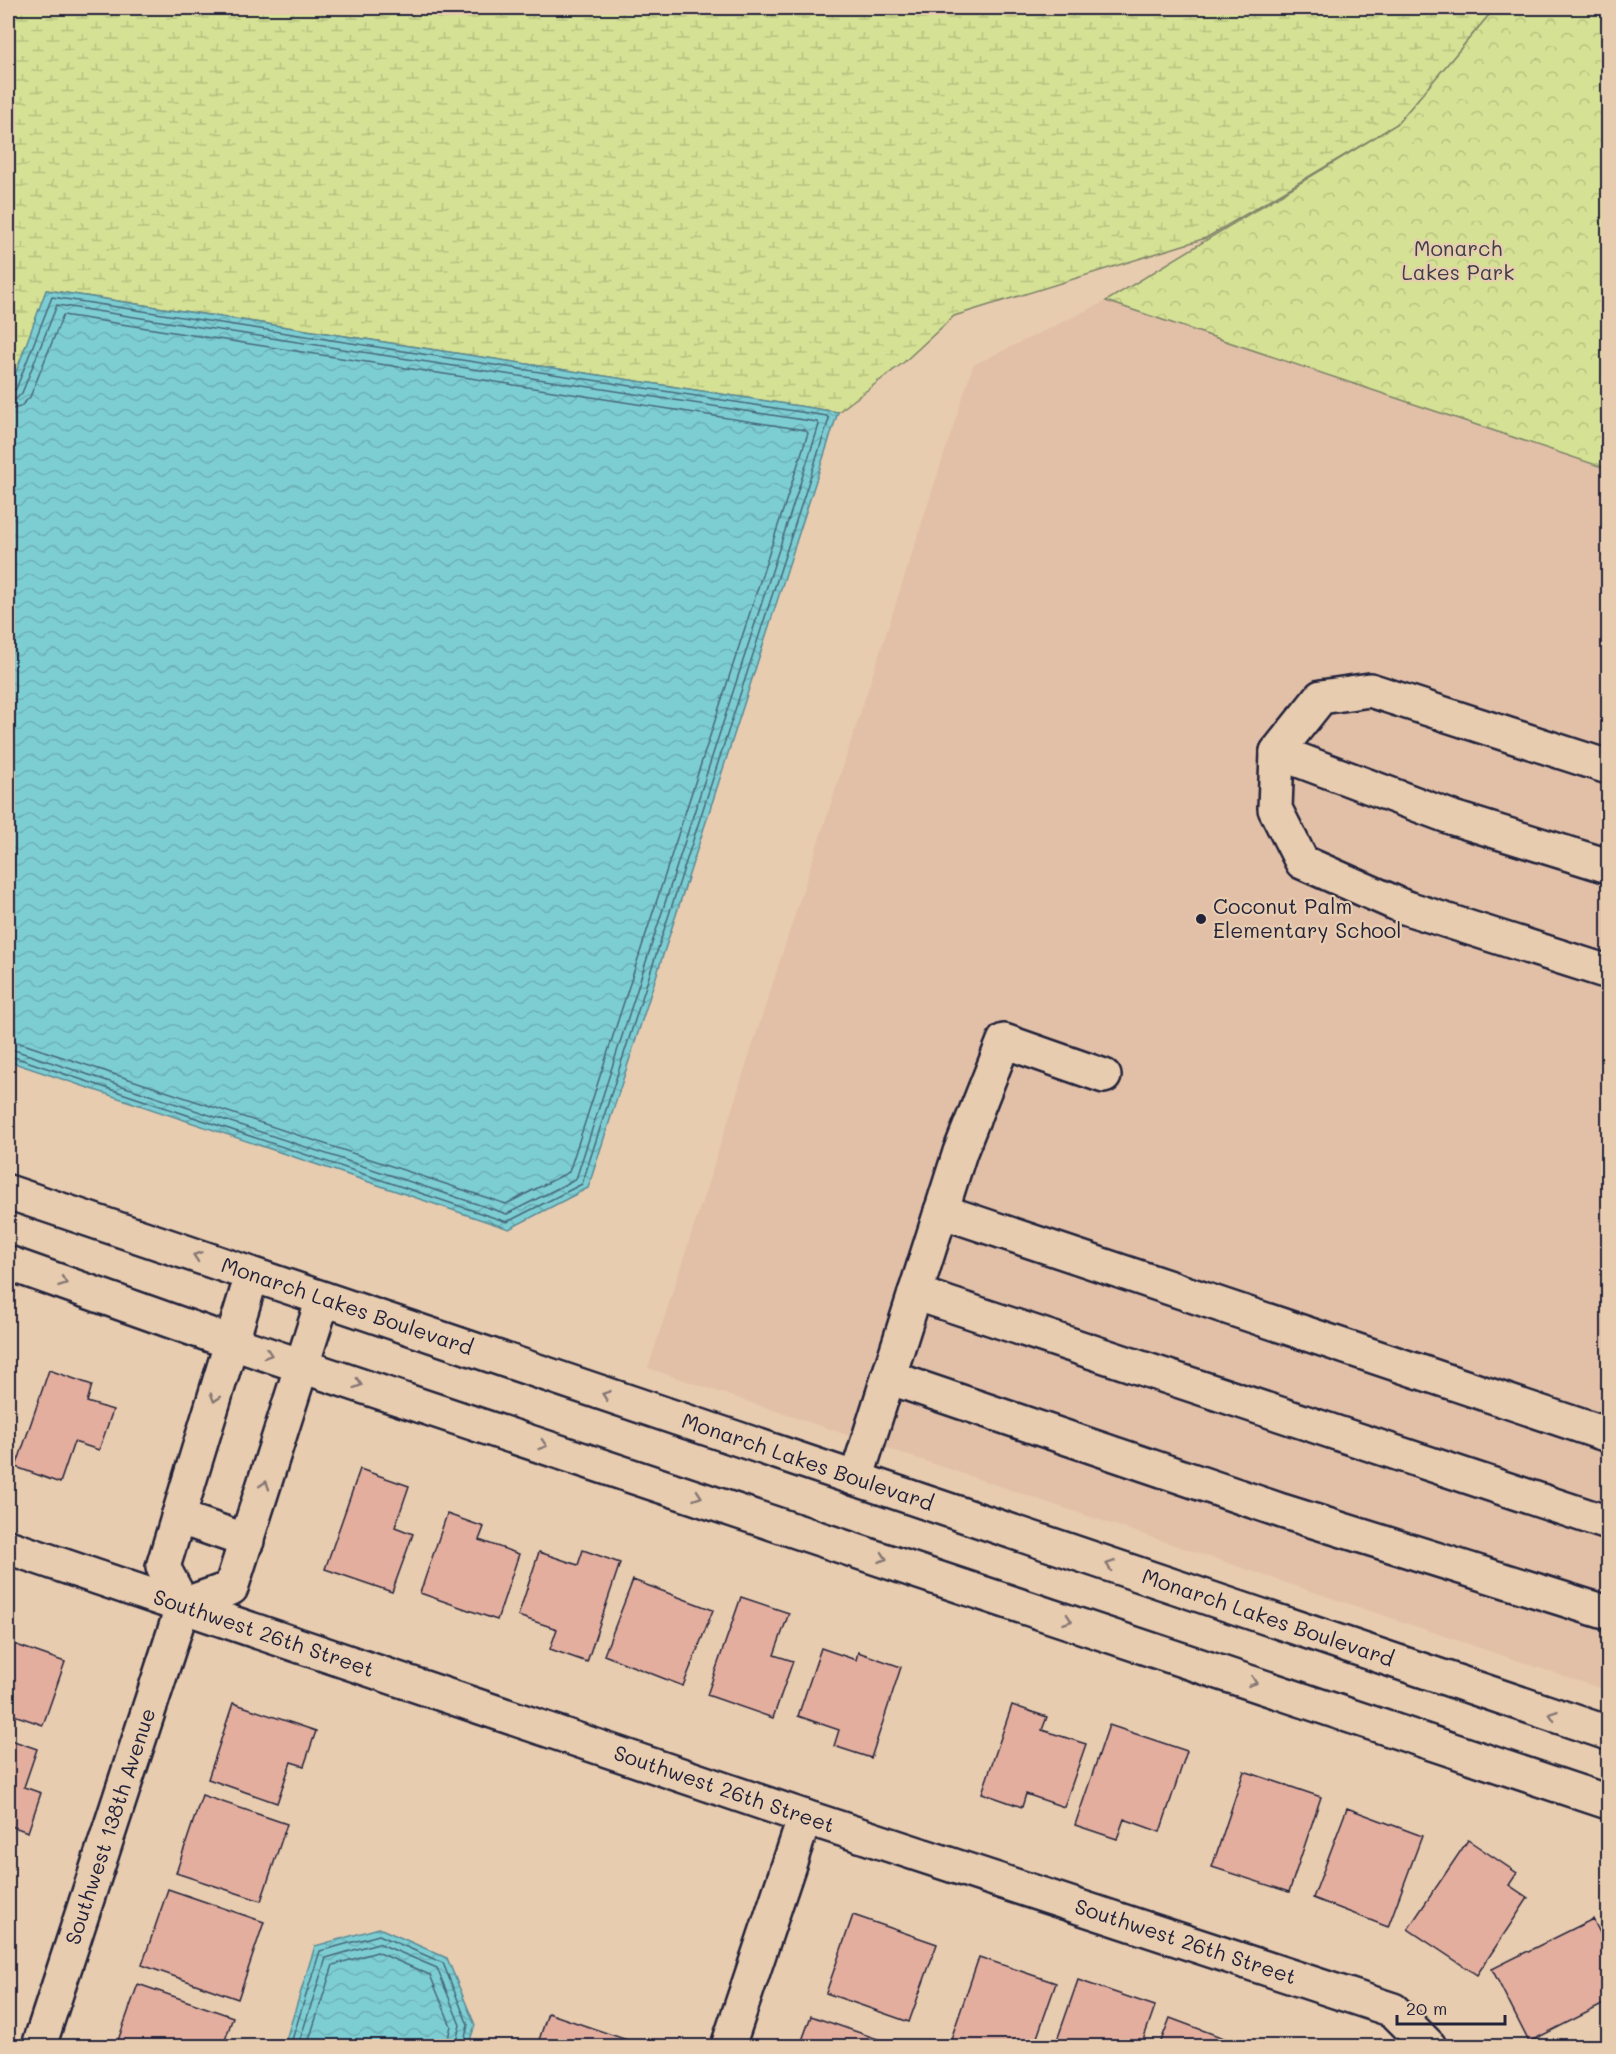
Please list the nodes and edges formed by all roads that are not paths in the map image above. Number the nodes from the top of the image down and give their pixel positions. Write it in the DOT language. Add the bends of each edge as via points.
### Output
graph roads {
  1 [pos="1277,752"];
  2 [pos="1608,767"];
  3 [pos="1608,866"];
  4 [pos="1608,972"];
  5 [pos="1104,1076"];
  6 [pos="8,1192"];
  7 [pos="941,1211"];
  8 [pos="8,1263"];
  9 [pos="252,1275"];
  10 [pos="915,1293"];
  11 [pos="323,1299"];
  12 [pos="233,1343"];
  13 [pos="303,1365"];
  14 [pos="888,1377"];
  15 [pos="1608,1435"];
  16 [pos="856,1479"];
  17 [pos="178,1517"];
  18 [pos="1608,1523"];
  19 [pos="247,1541"];
  20 [pos="8,1547"];
  21 [pos="183,1605"];
  22 [pos="1608,1612"];
  23 [pos="1608,1733"];
  24 [pos="1608,1802"];
  25 [pos="805,1817"];
  26 [pos="39,2046"];
  27 [pos="728,2046"];
  28 [pos="1429,2046"];
  1 -- 2 [label="street" via="1321,697 1370,690"];
  1 -- 3 [label="street" via="1453,818"];
  1 -- 4 [label="street" via="1275,809 1302,862 1404,907"];
  5 -- 7 [label="street" via="1004,1041"];
  9 -- 6 [label="street, Monarch Lakes Boulevard, one-way"];
  7 -- 10 [label="street"];
  7 -- 15 [label="street"];
  8 -- 12 [label="street, one-way"];
  9 -- 11 [label="street, Monarch Lakes Boulevard"];
  9 -- 12 [label="street"];
  10 -- 14 [label="street"];
  10 -- 18 [label="street"];
  11 -- 13 [label="street"];
  16 -- 11 [label="street, Monarch Lakes Boulevard, one-way"];
  12 -- 13 [label="street, one-way"];
  12 -- 17 [label="street, one-way"];
  19 -- 13 [label="street, one-way"];
  13 -- 24 [label="street, one-way"];
  14 -- 16 [label="street"];
  14 -- 22 [label="street" via="1282,1511"];
  23 -- 16 [label="street, Monarch Lakes Boulevard, one-way"];
  17 -- 19 [label="street"];
  17 -- 21 [label="street" via="164,1567"];
  19 -- 21 [label="street" via="231,1588"];
  20 -- 21 [label="street, Southwest 26th Street"];
  21 -- 25 [label="street, Southwest 26th Street"];
  21 -- 26 [label="street, Southwest 138th Avenue"];
  25 -- 27 [label="street"];
  25 -- 28 [label="street, Southwest 26th Street" via="1393,2010"];
}
